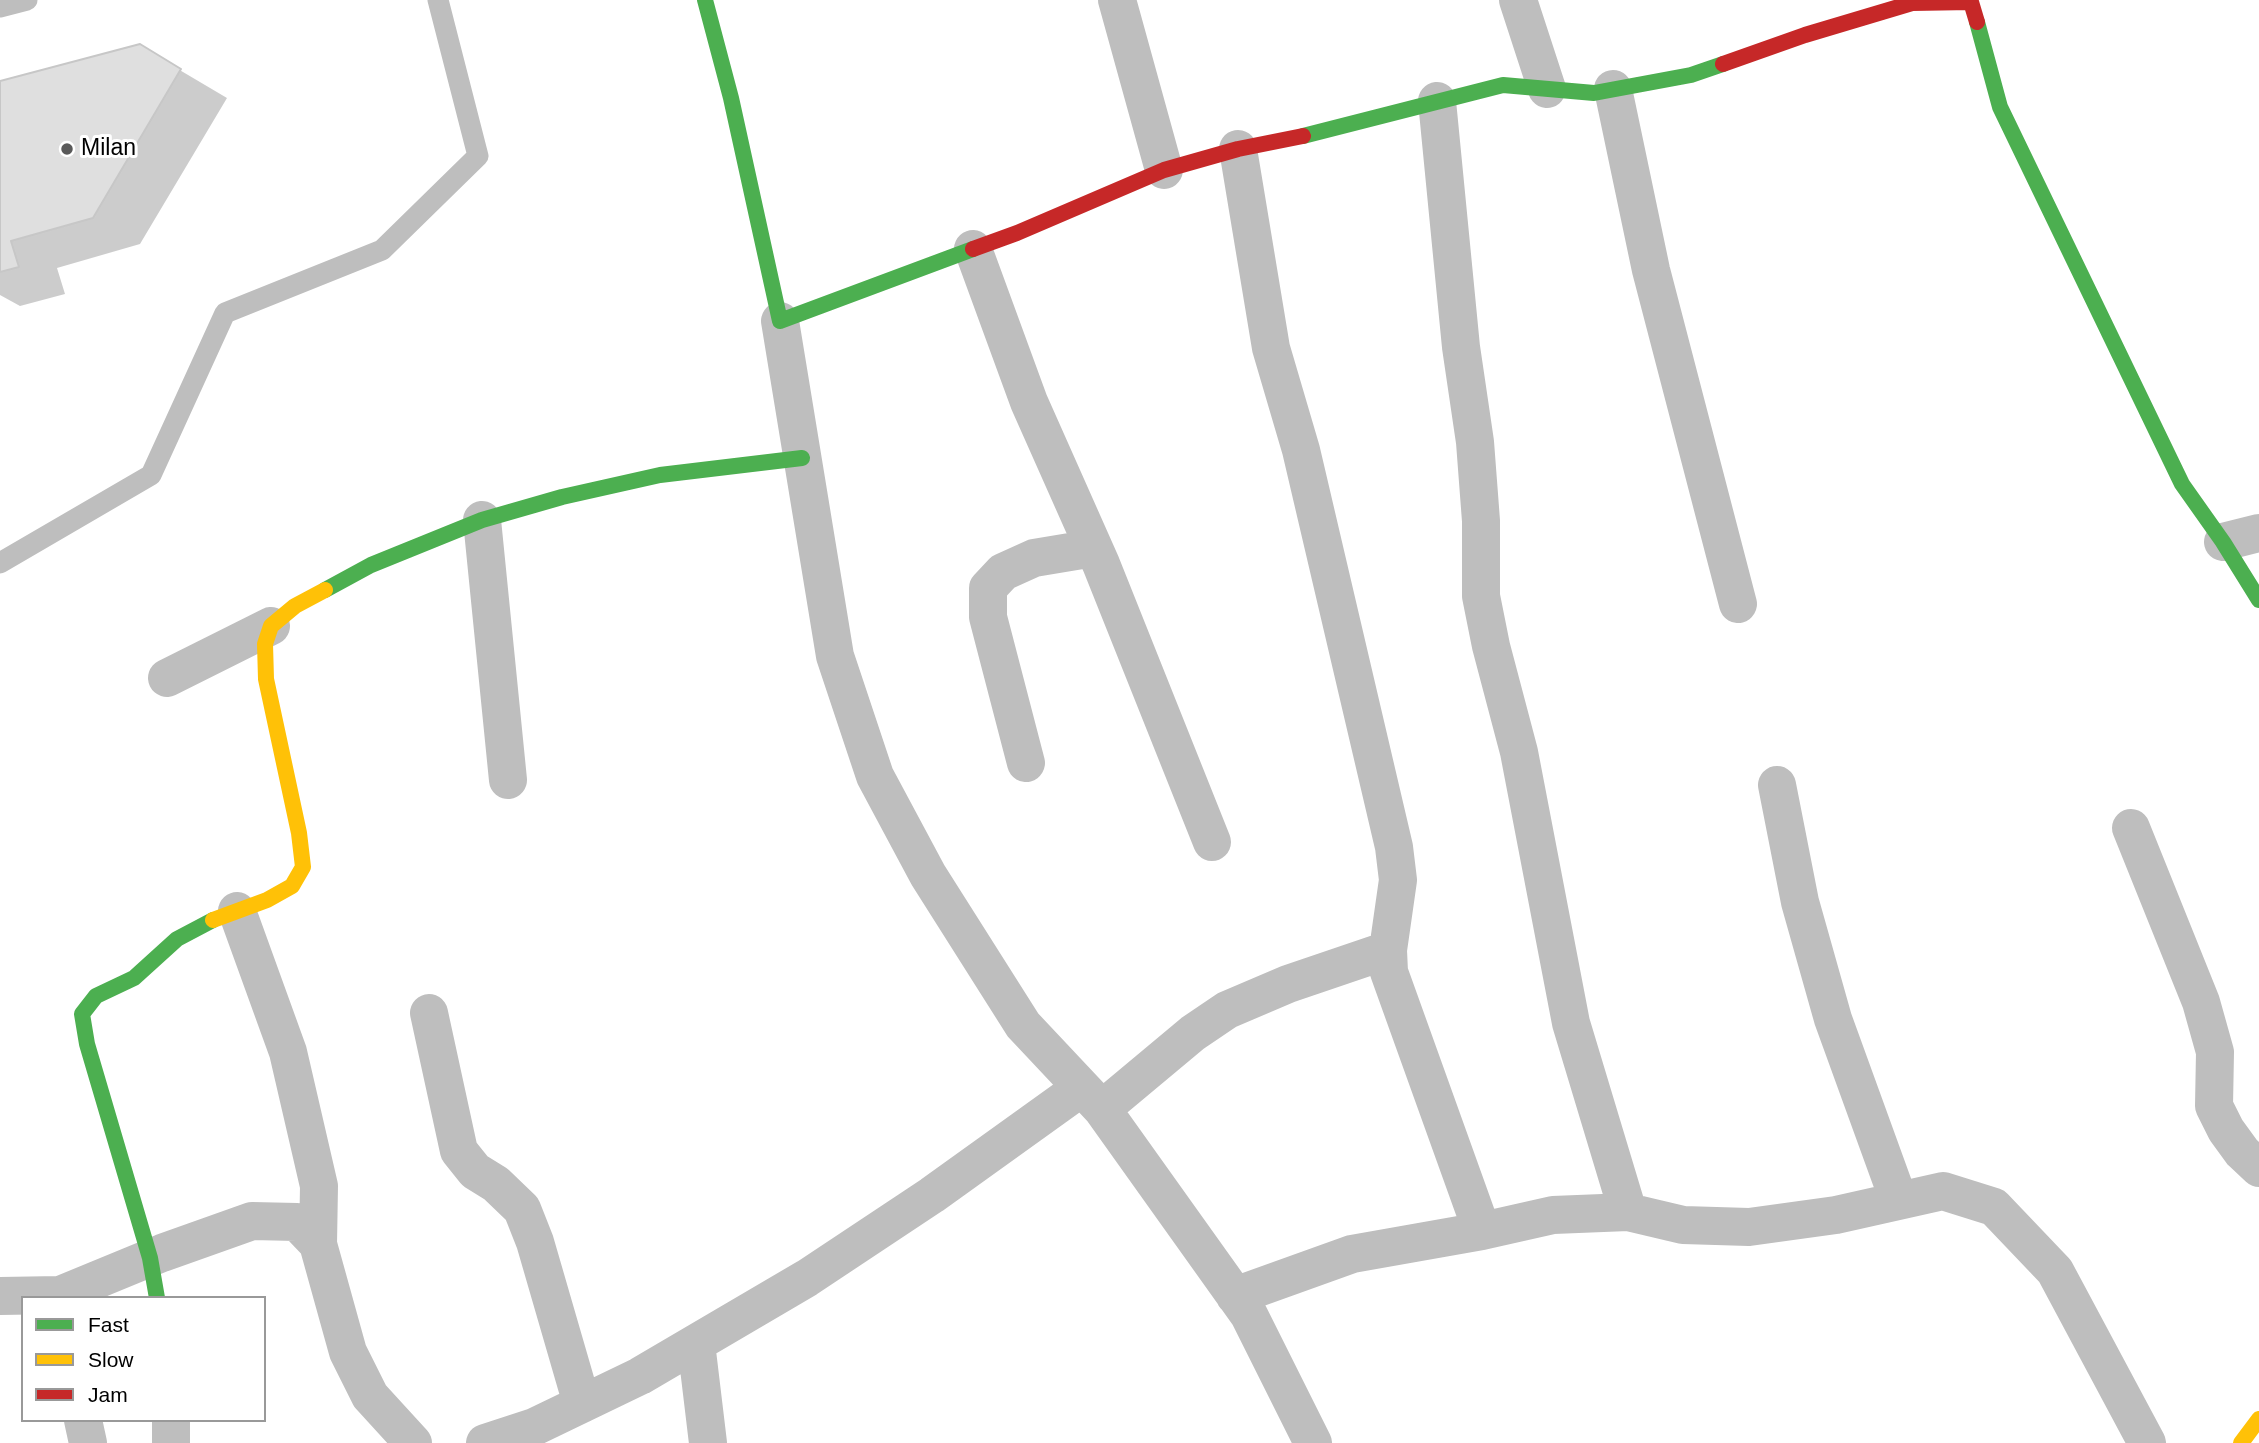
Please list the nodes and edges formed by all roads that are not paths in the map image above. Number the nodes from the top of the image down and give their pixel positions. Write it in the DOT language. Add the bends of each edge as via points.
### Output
graph roads {
  1 [pos="27,0"];
  2 [pos="438,0"];
  3 [pos="705,0"];
  4 [pos="1117,0"];
  5 [pos="1518,0"];
  6 [pos="0,7"];
  7 [pos="1546,89"];
  8 [pos="1613,89"];
  9 [pos="1437,101"];
  10 [pos="1238,149"];
  11 [pos="1164,170"];
  12 [pos="973,249"];
  13 [pos="780,321"];
  14 [pos="802,458"];
  15 [pos="482,520"];
  16 [pos="2241,537"];
  17 [pos="1094,548"];
  18 [pos="0,563"];
  19 [pos="2259,600"];
  20 [pos="1738,604"];
  21 [pos="271,626"];
  22 [pos="167,678"];
  23 [pos="1026,763"];
  24 [pos="508,780"];
  25 [pos="1777,785"];
  26 [pos="2131,828"];
  27 [pos="1212,842"];
  28 [pos="237,911"];
  29 [pos="1388,950"];
  30 [pos="429,1013"];
  31 [pos="1092,1099"];
  32 [pos="2259,1168"];
  33 [pos="1899,1201"];
  34 [pos="1628,1212"];
  35 [pos="1482,1231"];
  36 [pos="318,1244"];
  37 [pos="150,1258"];
  38 [pos="0,1296"];
  39 [pos="60,1296"];
  40 [pos="157,1296"];
  41 [pos="1235,1296"];
  42 [pos="696,1343"];
  43 [pos="582,1404"];
  44 [pos="2259,1419"];
  45 [pos="83,1422"];
  46 [pos="171,1422"];
  47 [pos="88,1443"];
  48 [pos="171,1443"];
  49 [pos="413,1443"];
  50 [pos="485,1443"];
  51 [pos="708,1443"];
  52 [pos="1313,1443"];
  53 [pos="2147,1443"];
  54 [pos="2241,1443"];
  1 -- 6 [label="lane"];
  2 -- 18 [label="lane" via="478,156 382,250 225,313 151,475"];
  3 -- 13 [label="street"];
  4 -- 11 [label="street"];
  5 -- 7 [label="street"];
  7 -- 8 [label="street" via="1594,93"];
  7 -- 9 [label="street" via="1503,85"];
  8 -- 16 [label="street" via="1691,75 1912,3 1970,2 2000,107 2182,484"];
  8 -- 20 [label="street" via="1651,270"];
  9 -- 10 [label="street"];
  9 -- 34 [label="street" via="1475,442 1481,596 1519,752 1571,1023"];
  10 -- 11 [label="street"];
  10 -- 29 [label="street" via="1271,348 1301,450 1394,847 1398,880"];
  11 -- 12 [label="street"];
  12 -- 13 [label="street"];
  12 -- 17 [label="street" via="1029,402"];
  13 -- 14 [label="street"];
  14 -- 15 [label="street" via="660,475"];
  14 -- 31 [label="street" via="835,656 875,776 928,875 1023,1025"];
  15 -- 21 [label="street" via="371,565 295,606"];
  15 -- 24 [label="street"];
  16 -- 19 [label="street"];
  17 -- 23 [label="street" via="1034,558 1003,572 988,589 988,617"];
  17 -- 27 [label="street"];
  21 -- 22 [label="street"];
  21 -- 28 [label="street" via="265,644 266,679 303,867 292,886"];
  25 -- 33 [label="street" via="1800,902 1833,1019"];
  26 -- 32 [label="street" via="2202,1002 2215,1052 2214,1105 2226,1130"];
  28 -- 36 [label="street" via="288,1052 319,1186"];
  28 -- 37 [label="street" via="177,939 134,978 96,996 82,1014"];
  29 -- 31 [label="street" via="1227,1010"];
  29 -- 35 [label="street" via="1389,972 1403,1014"];
  30 -- 43 [label="street" via="459,1151 475,1171 522,1209"];
  31 -- 41 [label="street"];
  31 -- 42 [label="street" via="1046,1115 807,1278"];
  33 -- 34 [label="street" via="1749,1227 1683,1225"];
  33 -- 53 [label="street" via="1943,1191 1994,1208 2055,1271"];
  34 -- 35 [label="street" via="1553,1215"];
  35 -- 41 [label="street" via="1352,1254"];
  36 -- 37 [label="street" via="297,1222 252,1221"];
  36 -- 49 [label="street" via="348,1352 370,1396"];
  37 -- 39 [label="street"];
  37 -- 40 [label="street"];
  38 -- 39 [label="street"];
  41 -- 52 [label="street"];
  42 -- 43 [label="street"];
  42 -- 51 [label="street"];
  43 -- 50 [label="street"];
  44 -- 54 [label="street"];
  45 -- 47 [label="street"];
  46 -- 48 [label="street"];
}
